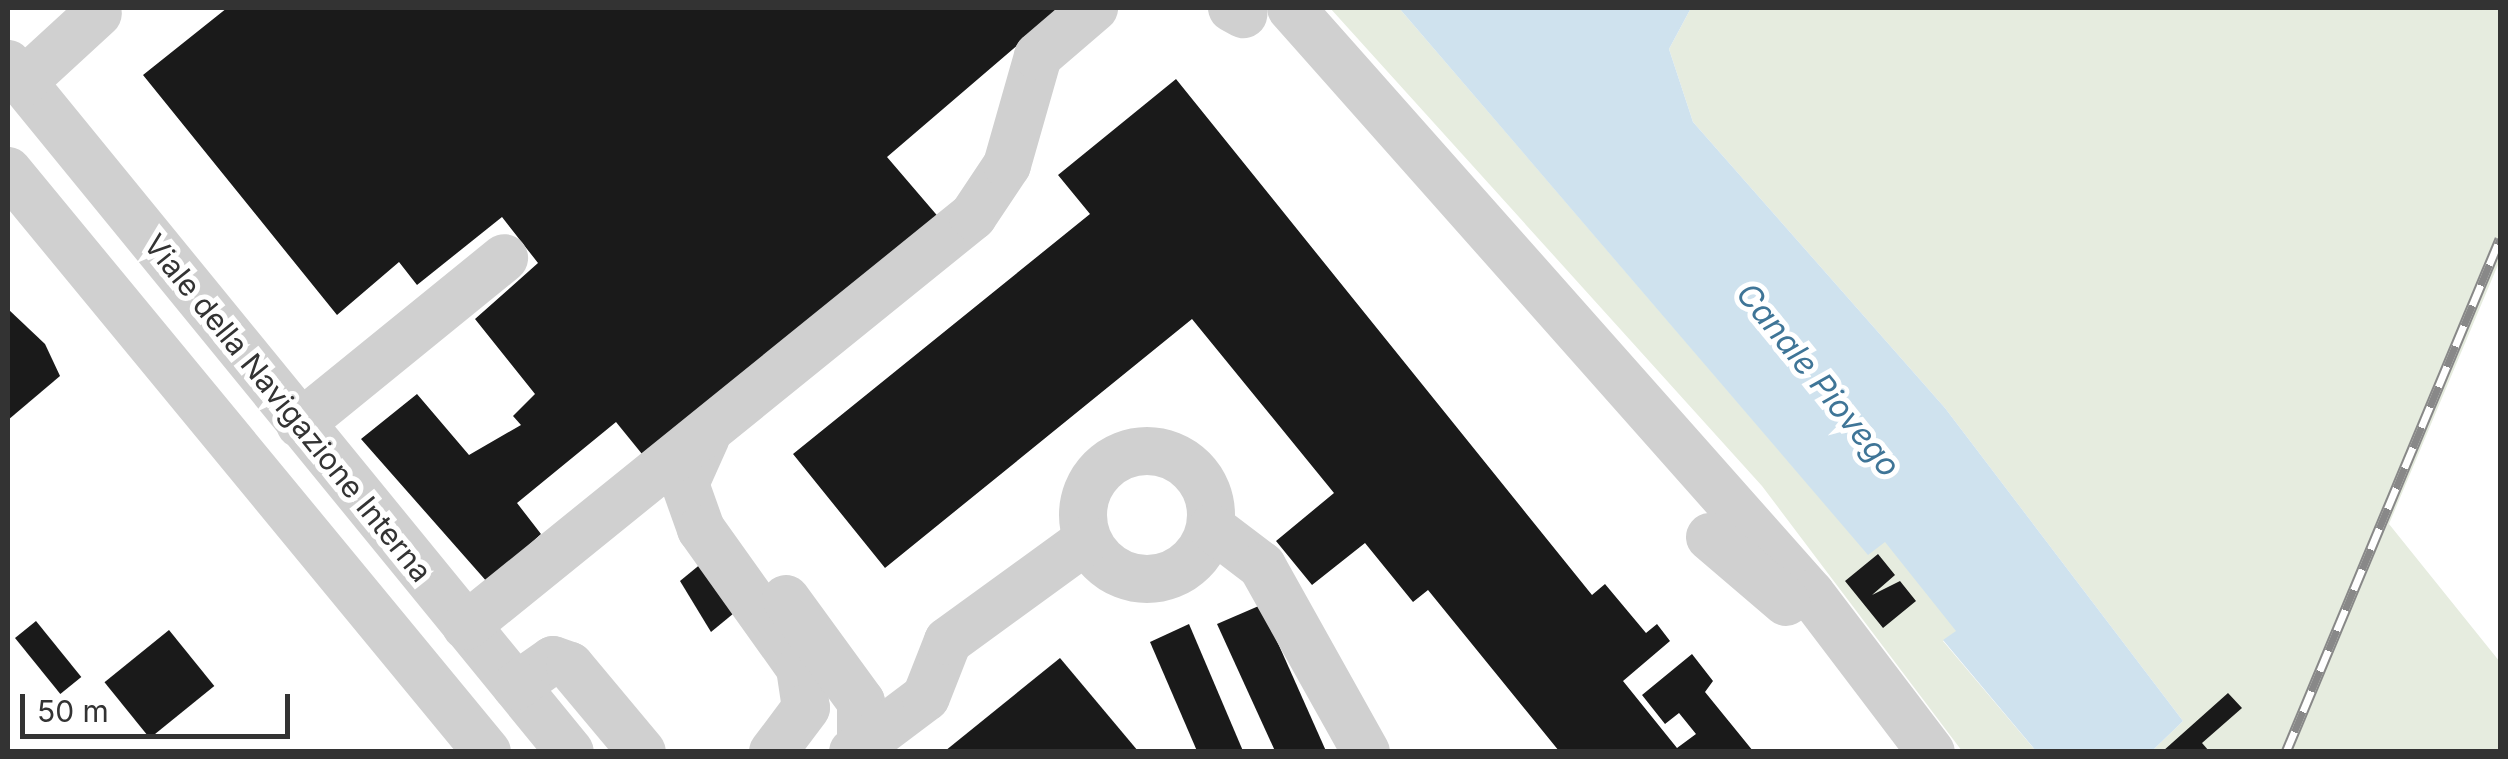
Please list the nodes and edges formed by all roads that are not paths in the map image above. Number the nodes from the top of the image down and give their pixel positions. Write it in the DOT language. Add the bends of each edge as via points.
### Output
graph roads {
  1 [pos="1094,8"];
  2 [pos="1291,8"];
  3 [pos="98,14"];
  4 [pos="15,74"];
  5 [pos="8,171"];
  6 [pos="504,258"];
  7 [pos="300,424"];
  8 [pos="706,437"];
  9 [pos="1212,528"];
  10 [pos="1710,537"];
  11 [pos="1087,540"];
  12 [pos="466,626"];
  13 [pos="1834,635"];
  14 [pos="516,686"];
  15 [pos="857,749"];
  16 [pos="486,752"];
  17 [pos="570,752"];
  18 [pos="642,752"];
  19 [pos="772,752"];
  20 [pos="1366,752"];
  21 [pos="1931,752"];
  1 -- 8 [label="street" via="1038,56 1007,165 973,216"];
  2 -- 13 [label="street" via="1811,594"];
  3 -- 4 [label="street"];
  4 -- 7 [label="street, Viale della Navigazione Interna"];
  5 -- 16 [label="street"];
  6 -- 7 [label="street"];
  7 -- 12 [label="street, Viale della Navigazione Interna"];
  8 -- 12 [label="street"];
  8 -- 15 [label="street" via="726,519 861,702"];
  8 -- 19 [label="street" via="686,484 702,530 800,668 806,708"];
  9 -- 11 [label="street" via="1201,554 1154,580 1114,570"];
  9 -- 11 [label="street" via="1209,494 1190,465 1158,450 1124,454 1096,474 1082,505"];
  9 -- 20 [label="street" via="1262,566"];
  10 -- 13 [label="street"];
  11 -- 15 [label="street" via="948,641 926,697"];
  12 -- 14 [label="street, Viale della Navigazione Interna"];
  13 -- 21 [label="street"];
  14 -- 17 [label="street, Viale della Navigazione Interna"];
  14 -- 18 [label="street" via="553,660 570,666"];
}
